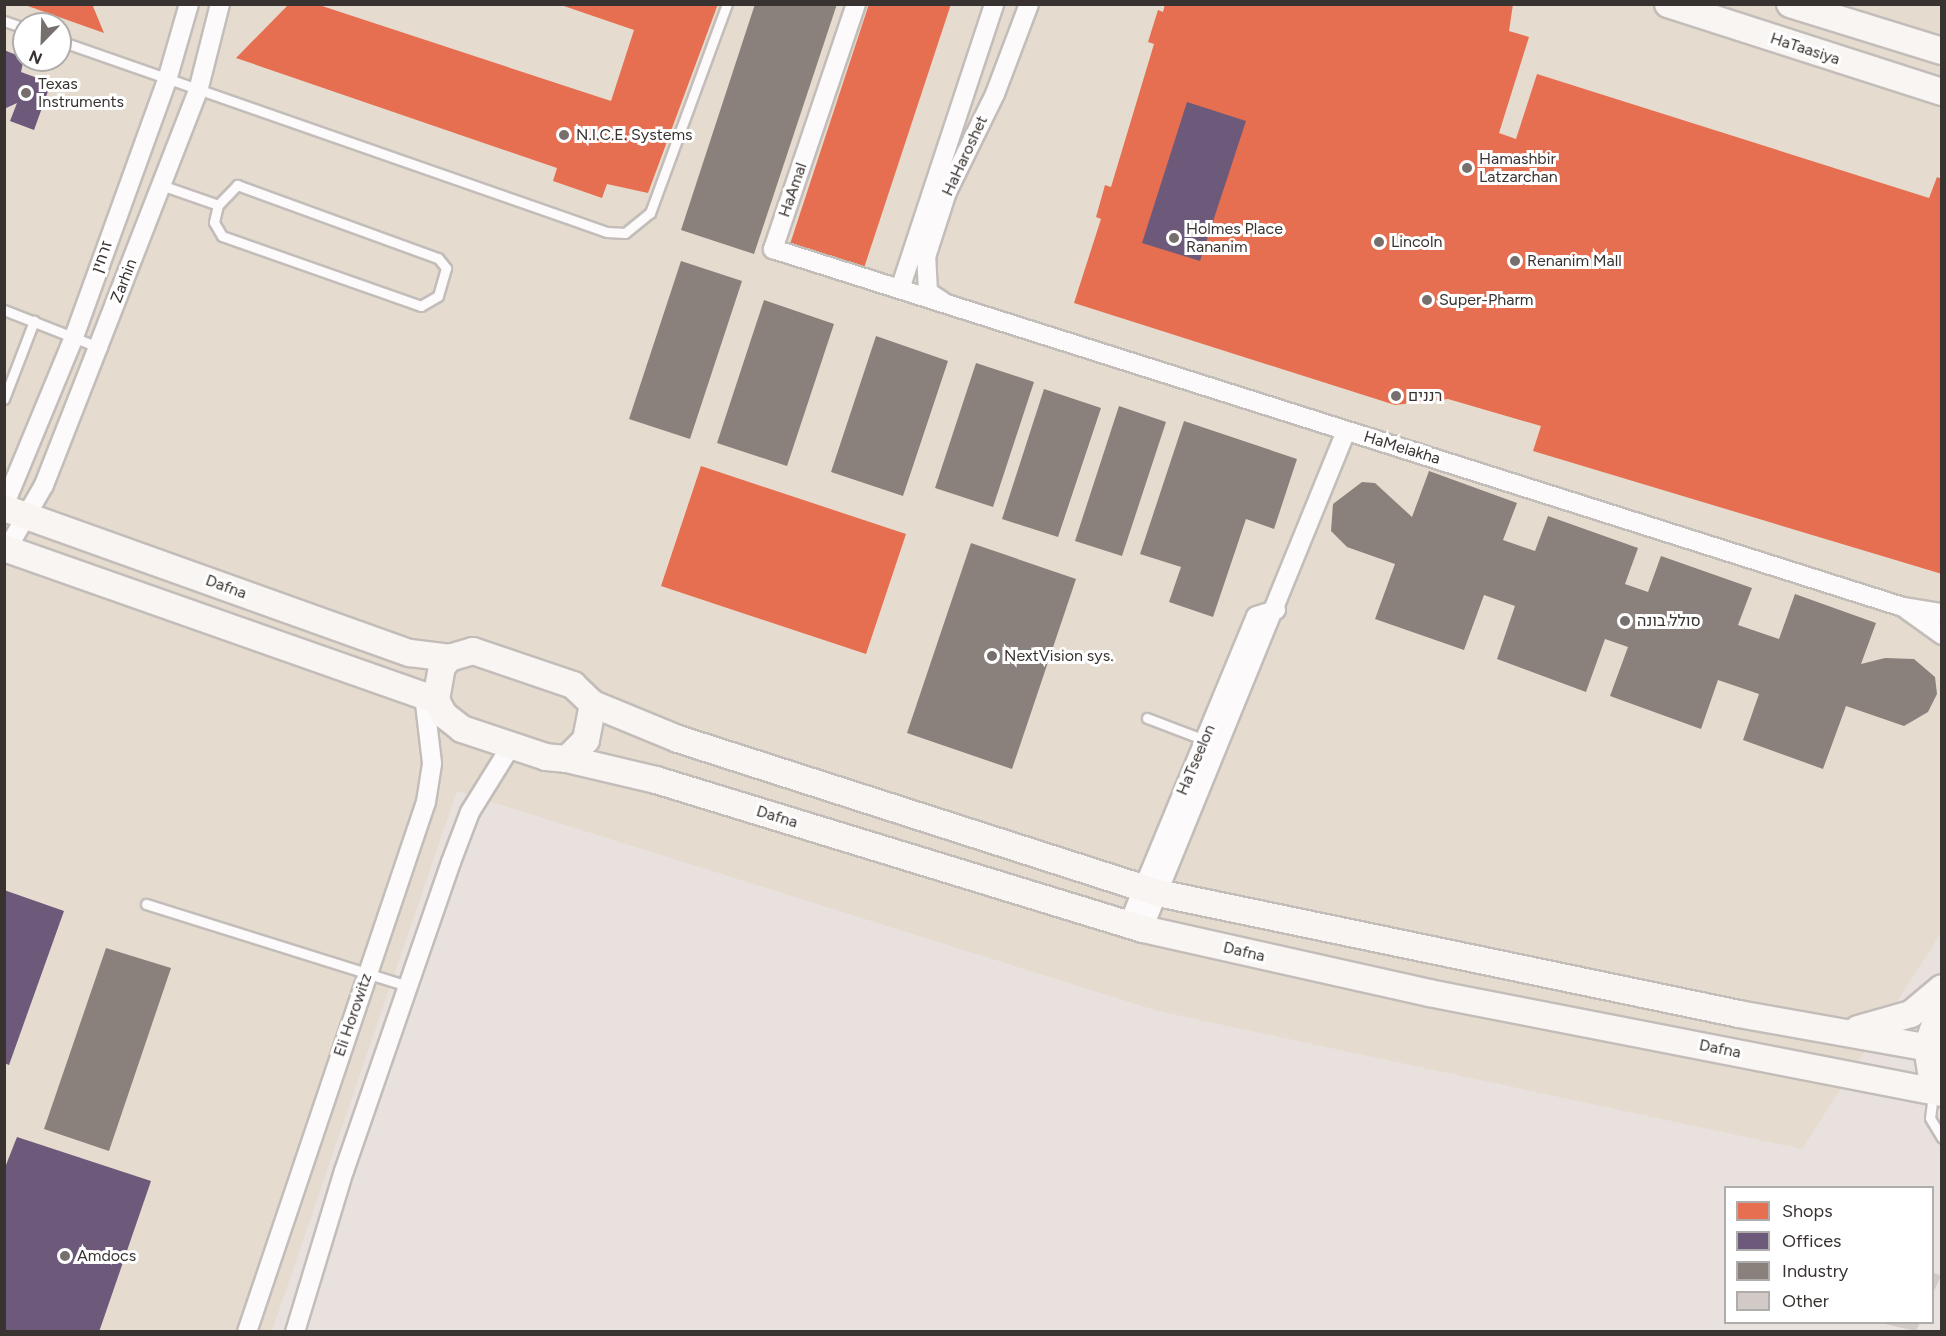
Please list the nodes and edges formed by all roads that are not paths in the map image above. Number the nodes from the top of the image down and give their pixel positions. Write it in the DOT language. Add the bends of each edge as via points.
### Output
graph roads {
  1 [pos="189,4"];
  2 [pos="220,4"];
  3 [pos="727,4"];
  4 [pos="855,4"];
  5 [pos="994,4"];
  6 [pos="1029,4"];
  7 [pos="1668,4"];
  8 [pos="1790,4"];
  9 [pos="72,45"];
  10 [pos="1941,51"];
  11 [pos="167,80"];
  12 [pos="198,91"];
  13 [pos="1941,93"];
  14 [pos="161,185"];
  15 [pos="218,205"];
  16 [pos="900,289"];
  17 [pos="946,304"];
  18 [pos="4,310"];
  19 [pos="34,321"];
  20 [pos="74,337"];
  21 [pos="98,347"];
  22 [pos="4,399"];
  23 [pos="1346,431"];
  24 [pos="12,510"];
  25 [pos="6,549"];
  26 [pos="1903,607"];
  27 [pos="1276,610"];
  28 [pos="1941,613"];
  29 [pos="1941,635"];
  30 [pos="449,658"];
  31 [pos="430,697"];
  32 [pos="593,704"];
  33 [pos="1147,718"];
  34 [pos="1205,740"];
  35 [pos="511,746"];
  36 [pos="567,759"];
  37 [pos="1150,891"];
  38 [pos="146,904"];
  39 [pos="1135,927"];
  40 [pos="367,973"];
  41 [pos="408,986"];
  42 [pos="1941,988"];
  43 [pos="1941,1004"];
  44 [pos="1840,1030"];
  45 [pos="1934,1048"];
  46 [pos="1939,1088"];
  47 [pos="1941,1138"];
  48 [pos="247,1332"];
  49 [pos="295,1332"];
  1 -- 11 [label="street, זרחין"];
  2 -- 12 [label="street, Zarhin"];
  3 -- 12 [label="lane" via="650,213 625,233 607,232"];
  4 -- 16 [label="street, HaAmal" via="773,249"];
  5 -- 16 [label="street, HaHaroshet"];
  6 -- 17 [label="street, HaHaroshet" via="995,94 947,192 926,258 928,292"];
  7 -- 13 [label="street, HaTaasiya"];
  8 -- 10 [label="street"];
  9 -- 11 [label="lane"];
  11 -- 12 [label="lane"];
  11 -- 20 [label="street, זרחין"];
  12 -- 14 [label="street, Zarhin"];
  14 -- 15 [label="lane"];
  14 -- 21 [label="street, Zarhin"];
  15 -- 15 [label="lane" via="214,222 222,236 421,306 431,304 446,275 438,258 237,185"];
  16 -- 17 [label="street, HaMelakha"];
  17 -- 23 [label="street, HaMelakha"];
  18 -- 19 [label="lane"];
  19 -- 20 [label="lane"];
  19 -- 22 [label="lane"];
  20 -- 21 [label="lane"];
  20 -- 24 [label="street, זרחין"];
  21 -- 24 [label="street, Zarhin" via="44,485"];
  23 -- 26 [label="street, HaMelakha"];
  23 -- 27 [label="street, HaTseelon"];
  24 -- 25 [label="street, Zarhin"];
  24 -- 30 [label="street, Dafna" via="410,653"];
  25 -- 31 [label="street, Dafna"];
  26 -- 28 [label="street, HaMelakha"];
  26 -- 29 [label="street, HaMelakha"];
  27 -- 34 [label="street, HaTseelon" via="1256,616"];
  27 -- 37 [label="street, HaTseelon"];
  30 -- 31 [label="street"];
  30 -- 32 [label="street, Dafna" via="473,651 573,685"];
  31 -- 35 [label="street, Dafna" via="444,716 462,729"];
  31 -- 40 [label="street, Eli Horowitz" via="432,763 426,802"];
  32 -- 36 [label="street" via="586,741"];
  32 -- 37 [label="street" via="678,739"];
  33 -- 34 [label="lane"];
  34 -- 37 [label="street, HaTseelon"];
  35 -- 36 [label="street, Dafna"];
  35 -- 41 [label="street" via="470,812"];
  36 -- 39 [label="street, Dafna" via="668,784"];
  37 -- 39 [label="street, HaTseelon"];
  37 -- 44 [label="street" via="1739,1014"];
  38 -- 40 [label="lane"];
  39 -- 46 [label="street, Dafna" via="1429,993"];
  40 -- 41 [label="lane"];
  40 -- 48 [label="street, Eli Horowitz"];
  41 -- 49 [label="street"];
  42 -- 44 [label="street" via="1894,1021"];
  43 -- 45 [label="street"];
  44 -- 45 [label="street"];
  45 -- 46 [label="street"];
  46 -- 47 [label="lane" via="1930,1118"];
}
